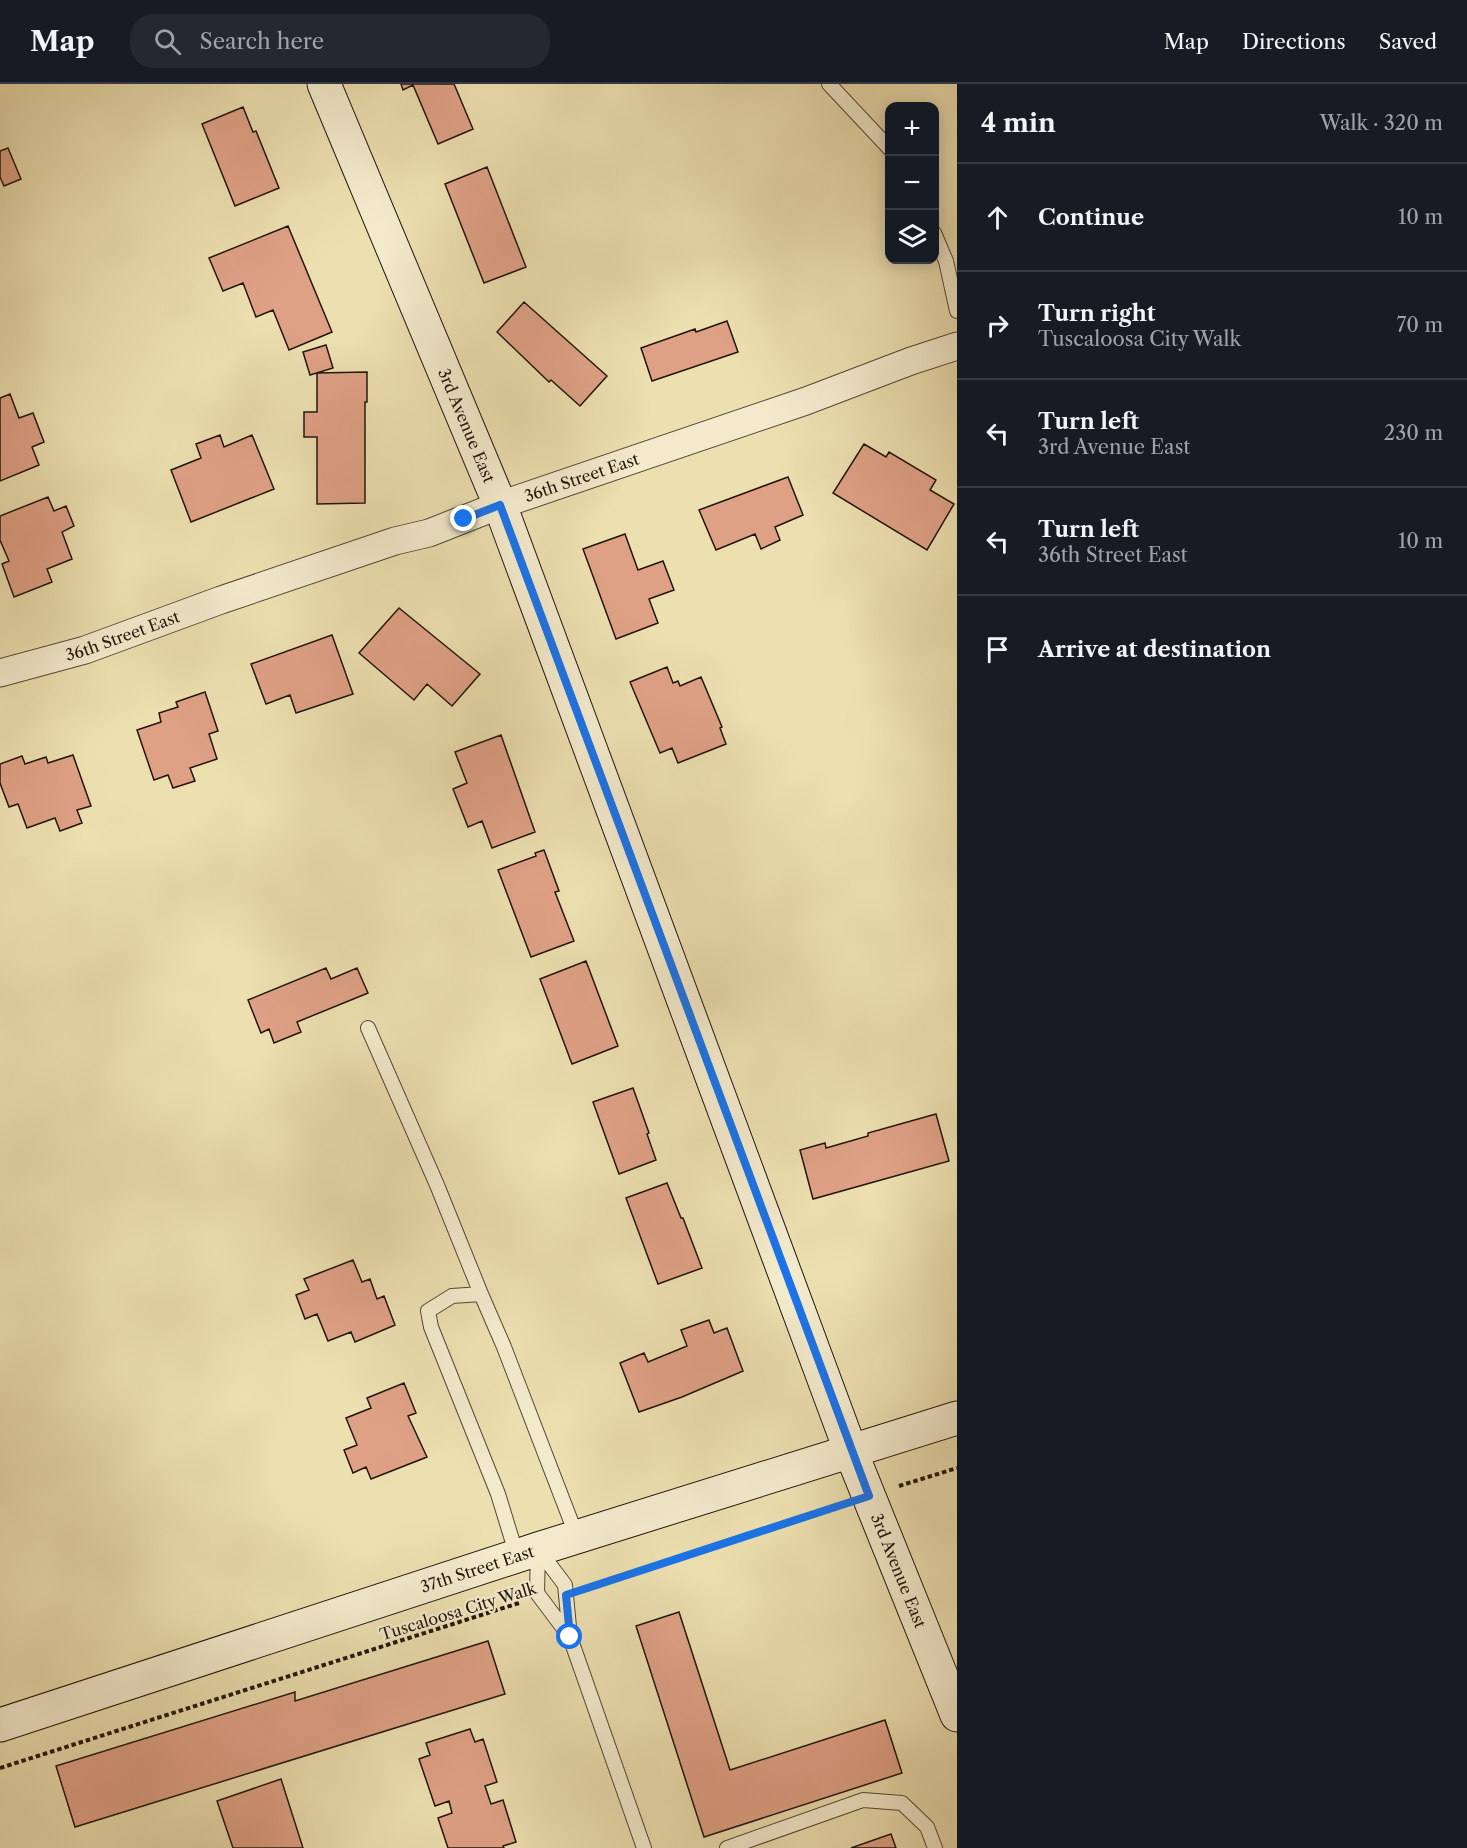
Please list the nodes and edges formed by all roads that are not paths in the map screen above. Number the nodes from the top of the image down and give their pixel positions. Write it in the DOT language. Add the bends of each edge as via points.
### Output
graph roads {
  1 [pos="324,84"];
  2 [pos="829,84"];
  3 [pos="885,144"];
  4 [pos="939,245"];
  5 [pos="957,311"];
  6 [pos="957,346"];
  7 [pos="500,505"];
  8 [pos="0,673"];
  9 [pos="368,1028"];
  10 [pos="481,1294"];
  11 [pos="957,1418"];
  12 [pos="851,1452"];
  13 [pos="577,1537"];
  14 [pos="528,1552"];
  15 [pos="570,1637"];
  16 [pos="957,1715"];
  17 [pos="0,1725"];
  18 [pos="644,1848"];
  19 [pos="727,1848"];
  20 [pos="935,1848"];
  1 -- 7 [label="street, 3rd Avenue East"];
  2 -- 3 [label="lane"];
  4 -- 5 [label="lane"];
  6 -- 7 [label="street, 36th Street East"];
  7 -- 8 [label="street, 36th Street East" via="429,533 221,600 85,650"];
  7 -- 12 [label="street, 3rd Avenue East"];
  9 -- 10 [label="lane"];
  10 -- 13 [label="lane"];
  10 -- 14 [label="lane" via="452,1296 428,1311 498,1494"];
  11 -- 12 [label="street, 37th Street East"];
  12 -- 13 [label="street, 37th Street East"];
  12 -- 16 [label="street, 3rd Avenue East"];
  13 -- 14 [label="street, 37th Street East"];
  14 -- 15 [label="lane" via="537,1593"];
  14 -- 15 [label="lane" via="565,1585"];
  14 -- 17 [label="street, 37th Street East"];
  15 -- 18 [label="lane"];
  19 -- 20 [label="lane" via="863,1800 902,1803 927,1827"];
}
